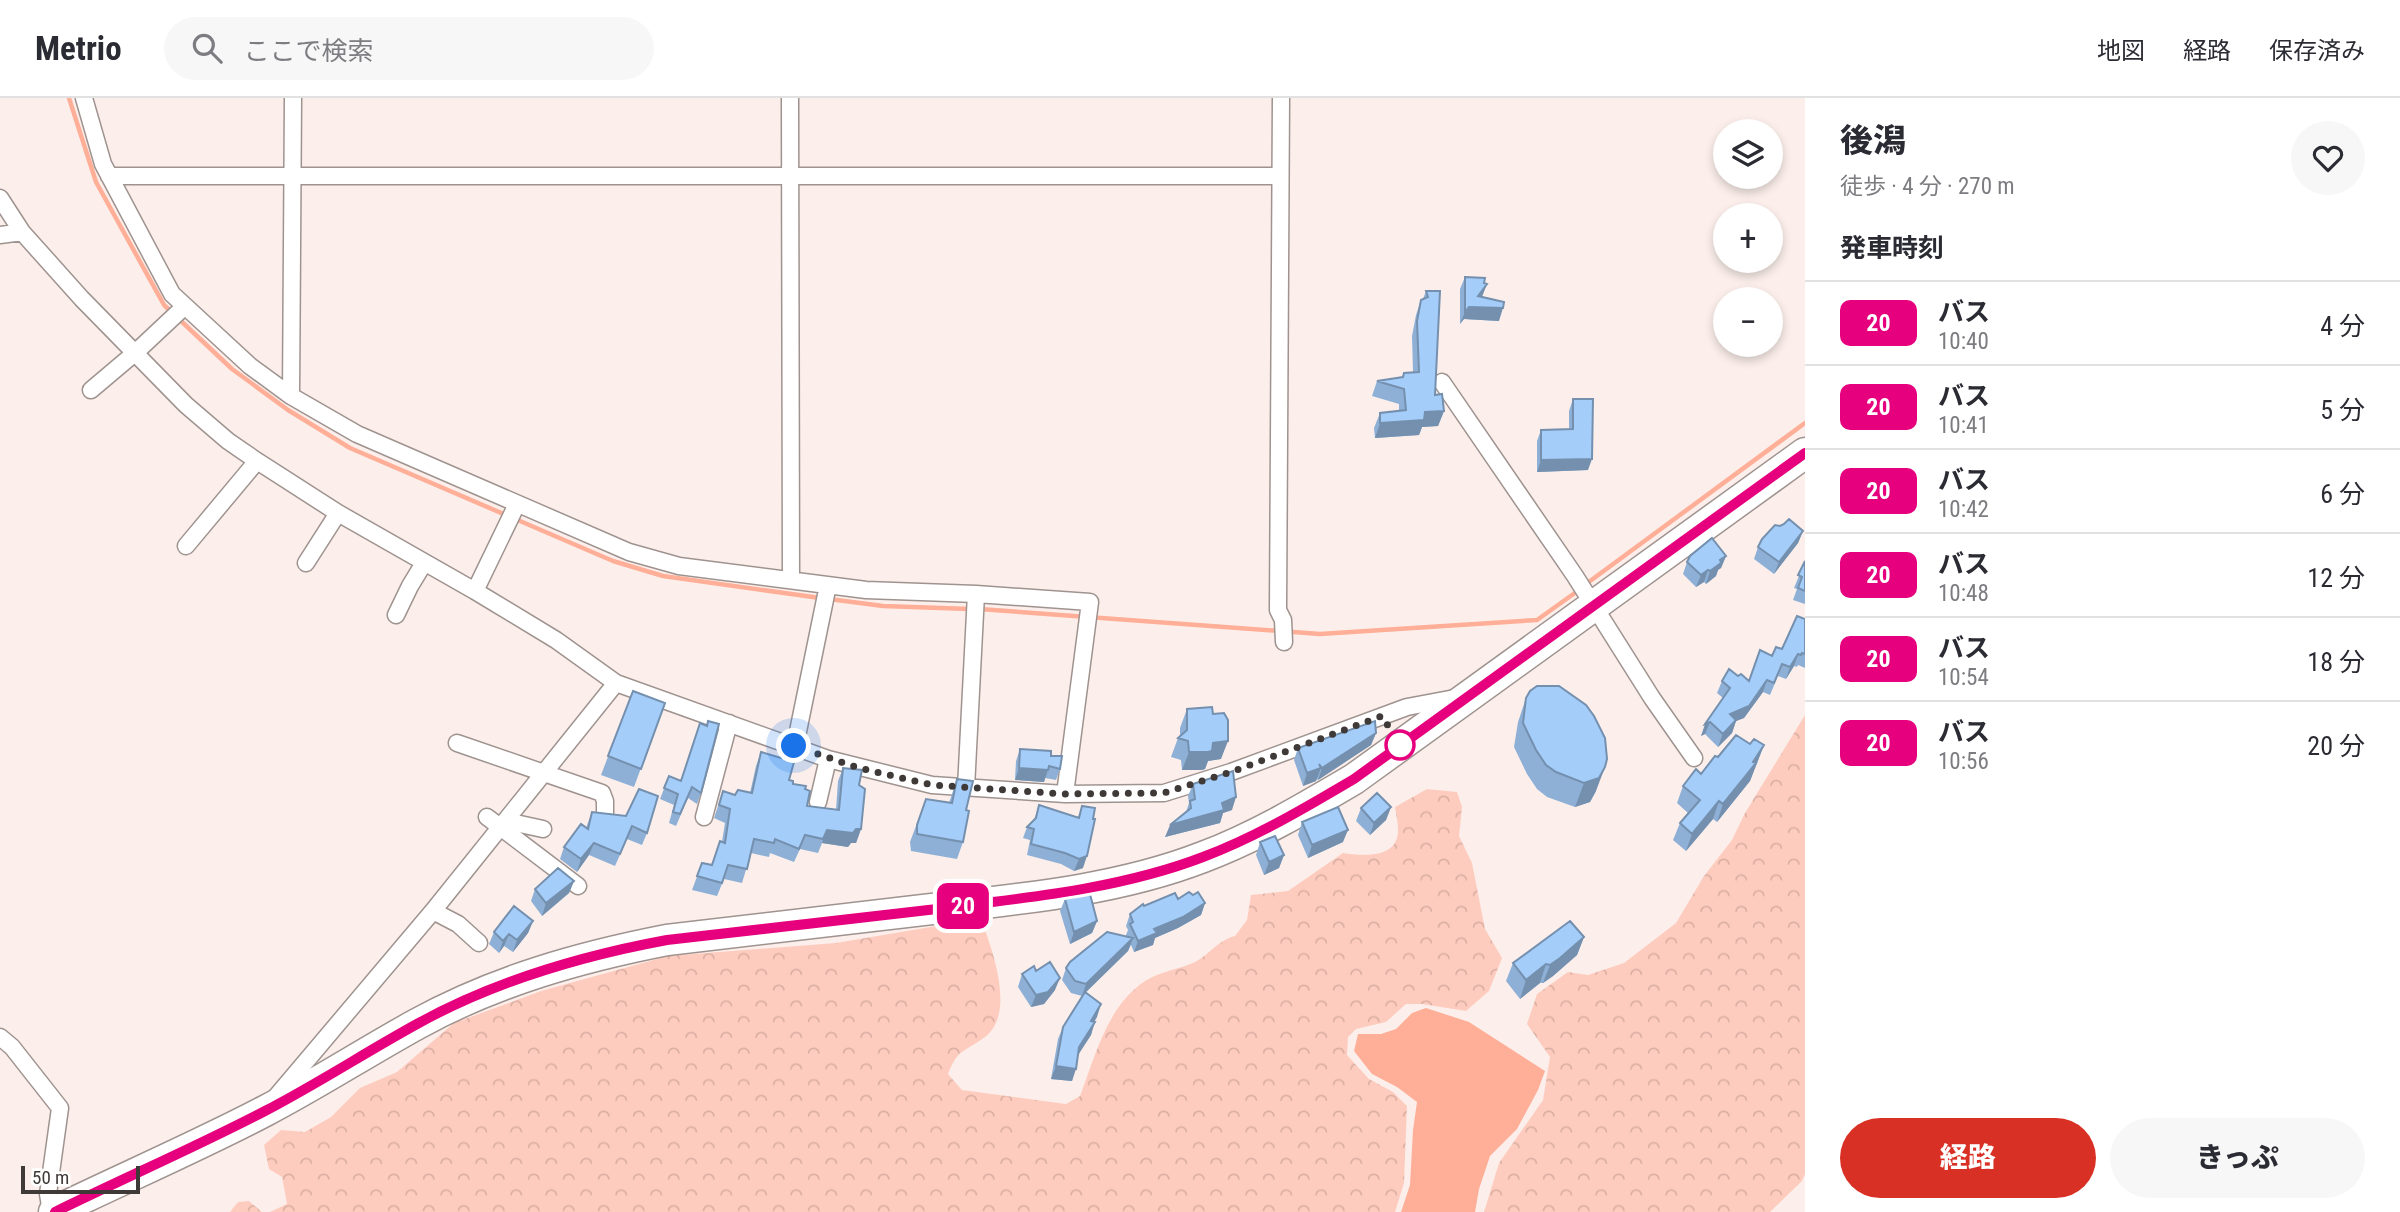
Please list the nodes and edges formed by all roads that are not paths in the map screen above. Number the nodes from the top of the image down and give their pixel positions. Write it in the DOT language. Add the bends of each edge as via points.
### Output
graph roads {
  1 [pos="84,98"];
  2 [pos="293,98"];
  3 [pos="790,98"];
  4 [pos="1281,98"];
  5 [pos="790,175"];
  6 [pos="109,176"];
  7 [pos="293,176"];
  8 [pos="1280,176"];
  9 [pos="0,198"];
  10 [pos="22,232"];
  11 [pos="0,234"];
  12 [pos="185,306"];
  13 [pos="136,352"];
  14 [pos="1442,382"];
  15 [pos="91,390"];
  16 [pos="291,396"];
  17 [pos="1805,453"];
  18 [pos="257,461"];
  19 [pos="517,504"];
  20 [pos="338,513"];
  21 [pos="186,546"];
  22 [pos="306,563"];
  23 [pos="424,563"];
  24 [pos="791,580"];
  25 [pos="828,585"];
  26 [pos="475,591"];
  27 [pos="975,594"];
  28 [pos="1593,606"];
  29 [pos="396,615"];
  30 [pos="1284,642"];
  31 [pos="615,683"];
  32 [pos="1467,696"];
  33 [pos="729,723"];
  34 [pos="457,743"];
  35 [pos="794,746"];
  36 [pos="1694,758"];
  37 [pos="828,759"];
  38 [pos="542,773"];
  39 [pos="966,788"];
  40 [pos="1065,794"];
  41 [pos="818,802"];
  42 [pos="605,813"];
  43 [pos="487,817"];
  44 [pos="704,817"];
  45 [pos="503,824"];
  46 [pos="543,830"];
  47 [pos="578,886"];
  48 [pos="433,911"];
  49 [pos="479,943"];
  50 [pos="0,1037"];
  51 [pos="265,1111"];
  52 [pos="52,1212"];
  1 -- 6 [label="street"];
  2 -- 7 [label="street"];
  3 -- 5 [label="street"];
  4 -- 8 [label="street"];
  5 -- 7 [label="street"];
  5 -- 8 [label="street"];
  5 -- 24 [label="street"];
  6 -- 7 [label="street"];
  6 -- 12 [label="street" via="172,294"];
  7 -- 16 [label="street"];
  8 -- 30 [label="street" via="1278,610"];
  9 -- 10 [label="street"];
  10 -- 11 [label="street"];
  10 -- 13 [label="street"];
  12 -- 13 [label="street"];
  12 -- 16 [label="street" via="250,366"];
  13 -- 15 [label="street"];
  13 -- 18 [label="street" via="186,405"];
  14 -- 28 [label="street"];
  16 -- 19 [label="street" via="357,434"];
  17 -- 28 [label="highway"];
  18 -- 20 [label="street"];
  18 -- 21 [label="street"];
  19 -- 24 [label="street" via="679,566"];
  19 -- 26 [label="street"];
  20 -- 22 [label="street"];
  20 -- 23 [label="street"];
  23 -- 26 [label="street"];
  23 -- 29 [label="street"];
  24 -- 25 [label="street"];
  25 -- 27 [label="street"];
  25 -- 35 [label="street"];
  26 -- 31 [label="street" via="556,640"];
  27 -- 39 [label="street"];
  27 -- 40 [label="street" via="1090,603"];
  28 -- 32 [label="highway"];
  28 -- 36 [label="street"];
  31 -- 33 [label="street"];
  31 -- 38 [label="street"];
  32 -- 40 [label="street" via="1407,707 1164,793"];
  32 -- 51 [label="highway" via="1354,779 1201,858 1157,872 1012,900 667,940 562,964 496,986 419,1023"];
  33 -- 35 [label="street"];
  33 -- 44 [label="street"];
  34 -- 38 [label="street"];
  35 -- 37 [label="street"];
  37 -- 39 [label="street" via="932,785"];
  37 -- 41 [label="street"];
  38 -- 42 [label="street" via="602,793"];
  38 -- 45 [label="street"];
  39 -- 40 [label="street"];
  43 -- 45 [label="street"];
  45 -- 46 [label="street"];
  45 -- 47 [label="street"];
  45 -- 48 [label="street"];
  48 -- 49 [label="street" via="458,924"];
  48 -- 51 [label="street"];
  50 -- 52 [label="street" via="60,1108 48,1194"];
  51 -- 52 [label="highway"];
}
